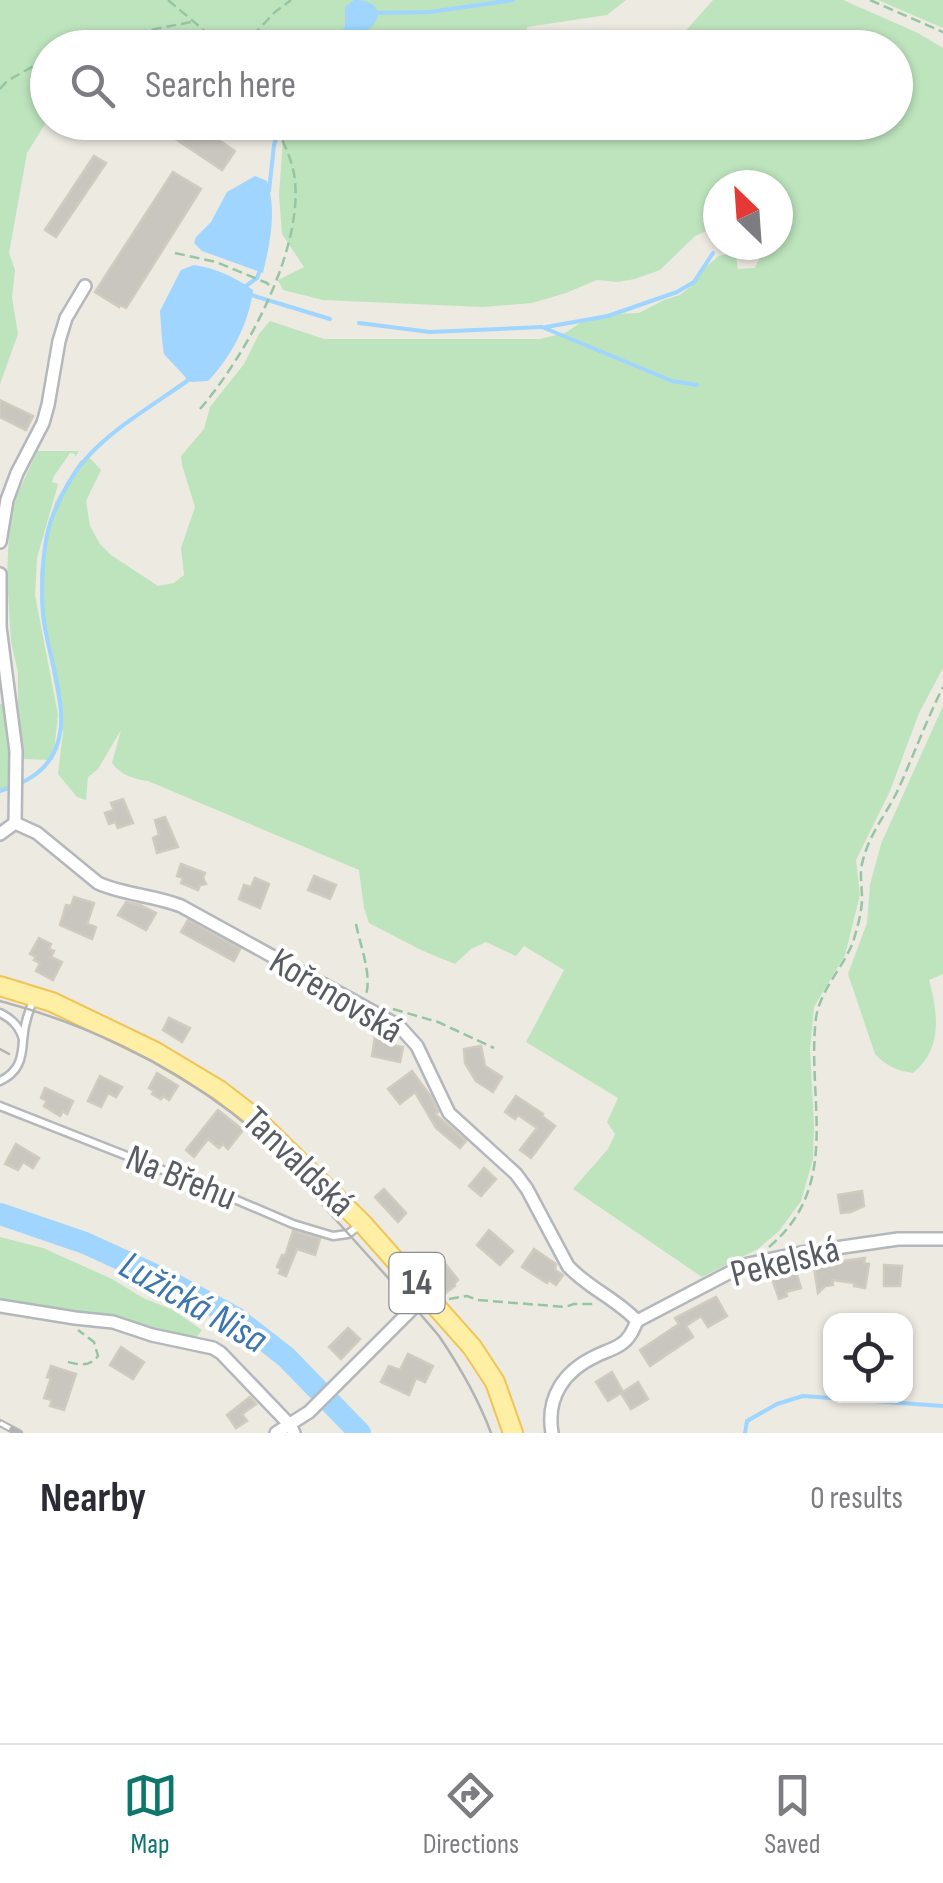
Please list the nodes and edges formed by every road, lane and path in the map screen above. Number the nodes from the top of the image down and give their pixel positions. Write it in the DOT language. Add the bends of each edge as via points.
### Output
graph roads {
  1 [pos="168,0"];
  2 [pos="290,0"];
  3 [pos="870,0"];
  4 [pos="192,22"];
  5 [pos="151,30"];
  6 [pos="202,30"];
  7 [pos="259,30"];
  8 [pos="943,32"];
  9 [pos="30,68"];
  10 [pos="0,89"];
  11 [pos="282,140"];
  12 [pos="176,253"];
  13 [pos="85,286"];
  14 [pos="272,288"];
  15 [pos="200,408"];
  16 [pos="0,542"];
  17 [pos="0,574"];
  18 [pos="943,687"];
  19 [pos="15,823"];
  20 [pos="0,834"];
  21 [pos="356,924"];
  22 [pos="0,986"];
  23 [pos="36,996"];
  24 [pos="364,1007"];
  25 [pos="0,1013"];
  26 [pos="23,1040"];
  27 [pos="494,1048"];
  28 [pos="0,1081"];
  29 [pos="0,1106"];
  30 [pos="362,1223"];
  31 [pos="943,1239"];
  32 [pos="744,1265"];
  33 [pos="434,1298"];
  34 [pos="0,1306"];
  35 [pos="625,1308"];
  36 [pos="56,1316"];
  37 [pos="637,1320"];
  38 [pos="68,1362"];
  39 [pos="292,1429"];
  40 [pos="276,1433"];
  41 [pos="513,1433"];
  42 [pos="552,1433"];
  1 -- 4 [label="path"];
  2 -- 7 [label="path"];
  3 -- 8 [label="path"];
  4 -- 5 [label="path"];
  4 -- 6 [label="path"];
  9 -- 10 [label="path"];
  11 -- 14 [label="path" via="295,180 294,230"];
  12 -- 14 [label="path" via="216,262"];
  13 -- 16 [label="street" via="66,318 43,423 7,500"];
  14 -- 15 [label="path" via="240,356"];
  17 -- 19 [label="street" via="16,751"];
  18 -- 32 [label="path" via="867,846 854,937 817,1013 818,1134 802,1205 782,1236"];
  19 -- 20 [label="street"];
  19 -- 24 [label="street, Kořenovská" via="98,883 180,906"];
  21 -- 24 [label="path" via="368,989"];
  22 -- 23 [label="main road, Tanvaldská / 14"];
  23 -- 26 [label="lane"];
  23 -- 30 [label="main road, Tanvaldská / 14" via="219,1090"];
  24 -- 27 [label="path" via="381,1005 438,1022"];
  24 -- 35 [label="street, Kořenovská" via="399,1026 418,1046 449,1114 516,1174 568,1266"];
  25 -- 26 [label="lane"];
  26 -- 28 [label="lane" via="19,1064"];
  29 -- 30 [label="lane, Na Břehu" via="293,1224 333,1236"];
  30 -- 33 [label="main road, Tanvaldská / 14"];
  31 -- 32 [label="street, Pekelská" via="898,1239"];
  32 -- 37 [label="street, Pekelská"];
  33 -- 35 [label="path"];
  33 -- 39 [label="street"];
  33 -- 41 [label="main road, Tanvaldská / 14" via="490,1372"];
  34 -- 36 [label="street"];
  35 -- 37 [label="street, Kořenovská"];
  36 -- 38 [label="path" via="98,1350 93,1362"];
  36 -- 39 [label="street" via="113,1322 213,1348"];
  37 -- 42 [label="street" via="630,1337 574,1368 558,1386"];
  39 -- 40 [label="street"];
}
